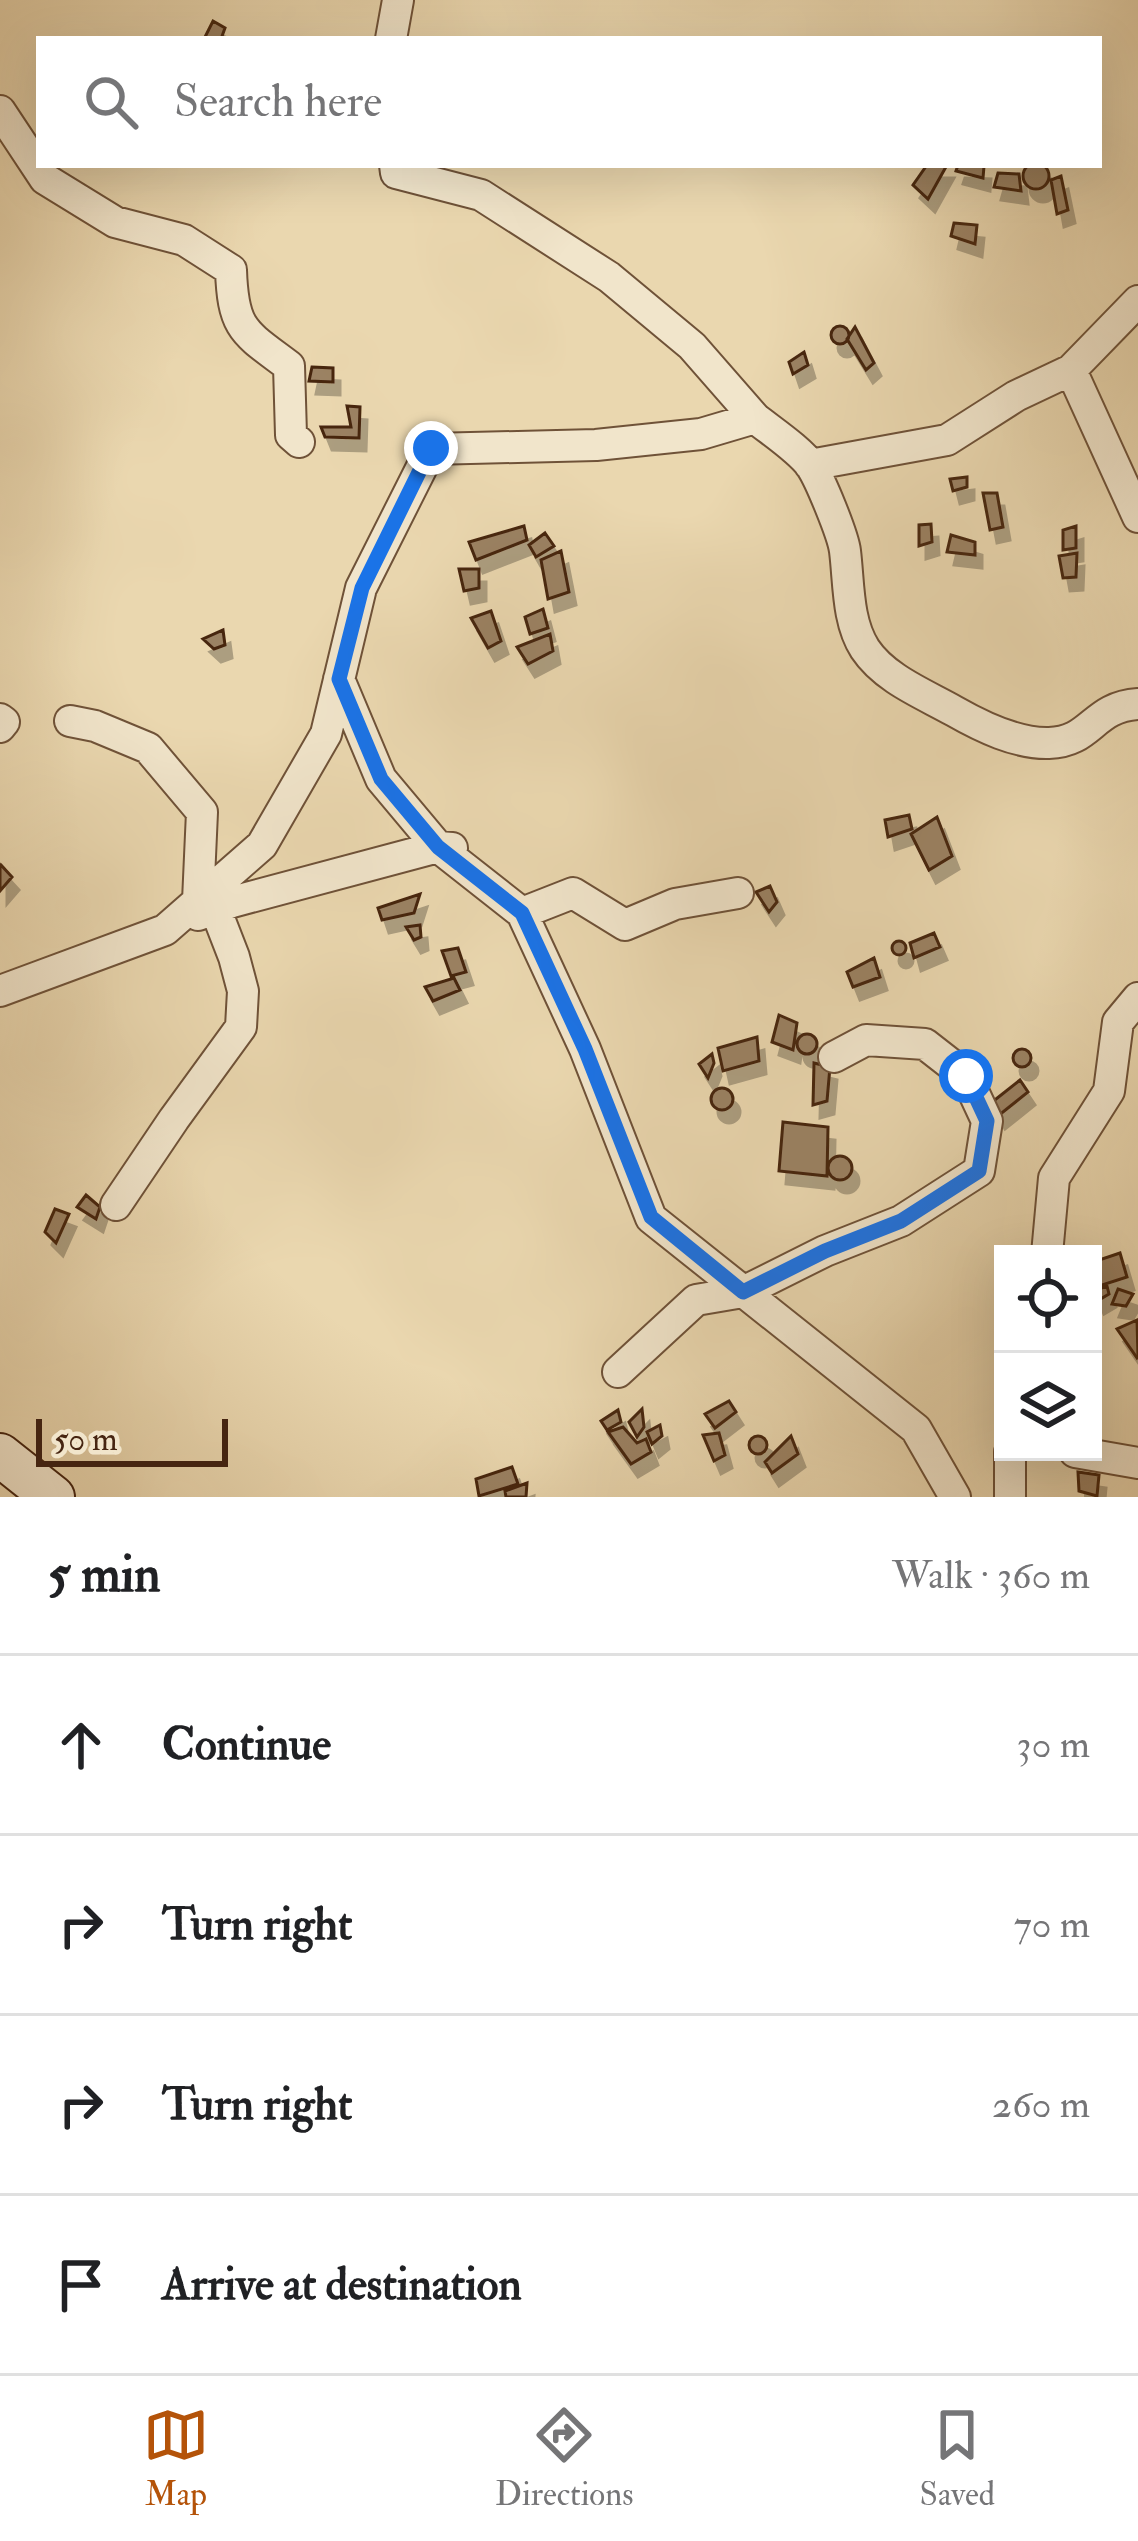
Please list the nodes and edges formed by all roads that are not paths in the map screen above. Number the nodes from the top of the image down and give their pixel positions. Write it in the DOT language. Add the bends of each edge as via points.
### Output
graph roads {
  1 [pos="398,0"];
  2 [pos="392,36"];
  3 [pos="0,111"];
  4 [pos="36,164"];
  5 [pos="39,168"];
  6 [pos="395,168"];
  7 [pos="1138,301"];
  8 [pos="1071,370"];
  9 [pos="755,418"];
  10 [pos="299,442"];
  11 [pos="811,465"];
  12 [pos="1138,517"];
  13 [pos="339,679"];
  14 [pos="1138,704"];
  15 [pos="70,721"];
  16 [pos="449,848"];
  17 [pos="738,893"];
  18 [pos="207,904"];
  19 [pos="522,913"];
  20 [pos="0,991"];
  21 [pos="1138,998"];
  22 [pos="834,1057"];
  23 [pos="116,1205"];
  24 [pos="1048,1245"];
  25 [pos="743,1292"];
  26 [pos="618,1372"];
  27 [pos="0,1456"];
  28 [pos="1102,1457"];
  29 [pos="1010,1461"];
  30 [pos="1138,1463"];
  31 [pos="53,1497"];
  32 [pos="955,1497"];
  33 [pos="1010,1497"];
  1 -- 2 [label="street"];
  3 -- 4 [label="street"];
  5 -- 10 [label="street" via="115,222 184,240 231,270 243,331 289,366 291,435"];
  6 -- 9 [label="street" via="481,196 609,277 692,346"];
  7 -- 8 [label="street"];
  8 -- 11 [label="street" via="947,440"];
  8 -- 12 [label="street"];
  9 -- 11 [label="street"];
  9 -- 13 [label="street" via="701,434 596,445 431,448 362,588"];
  11 -- 14 [label="street" via="844,542 854,626 878,665 978,724 1030,743 1070,741 1107,712"];
  13 -- 16 [label="street" via="381,779"];
  13 -- 18 [label="street" via="326,734 262,845"];
  15 -- 18 [label="street" via="148,748 202,812"];
  16 -- 18 [label="street"];
  16 -- 19 [label="street"];
  17 -- 19 [label="street" via="675,904 625,926 573,892"];
  18 -- 20 [label="street" via="165,930"];
  18 -- 23 [label="street" via="234,957 241,1027"];
  19 -- 25 [label="street" via="651,1217"];
  21 -- 24 [label="street" via="1118,1022 1109,1091 1054,1178"];
  22 -- 25 [label="street" via="866,1040 926,1044 966,1076 987,1121 979,1171 901,1221"];
  25 -- 26 [label="street" via="696,1300"];
  25 -- 32 [label="street" via="916,1430"];
  27 -- 31 [label="main road"];
  28 -- 30 [label="street"];
  29 -- 33 [label="street"];
}
